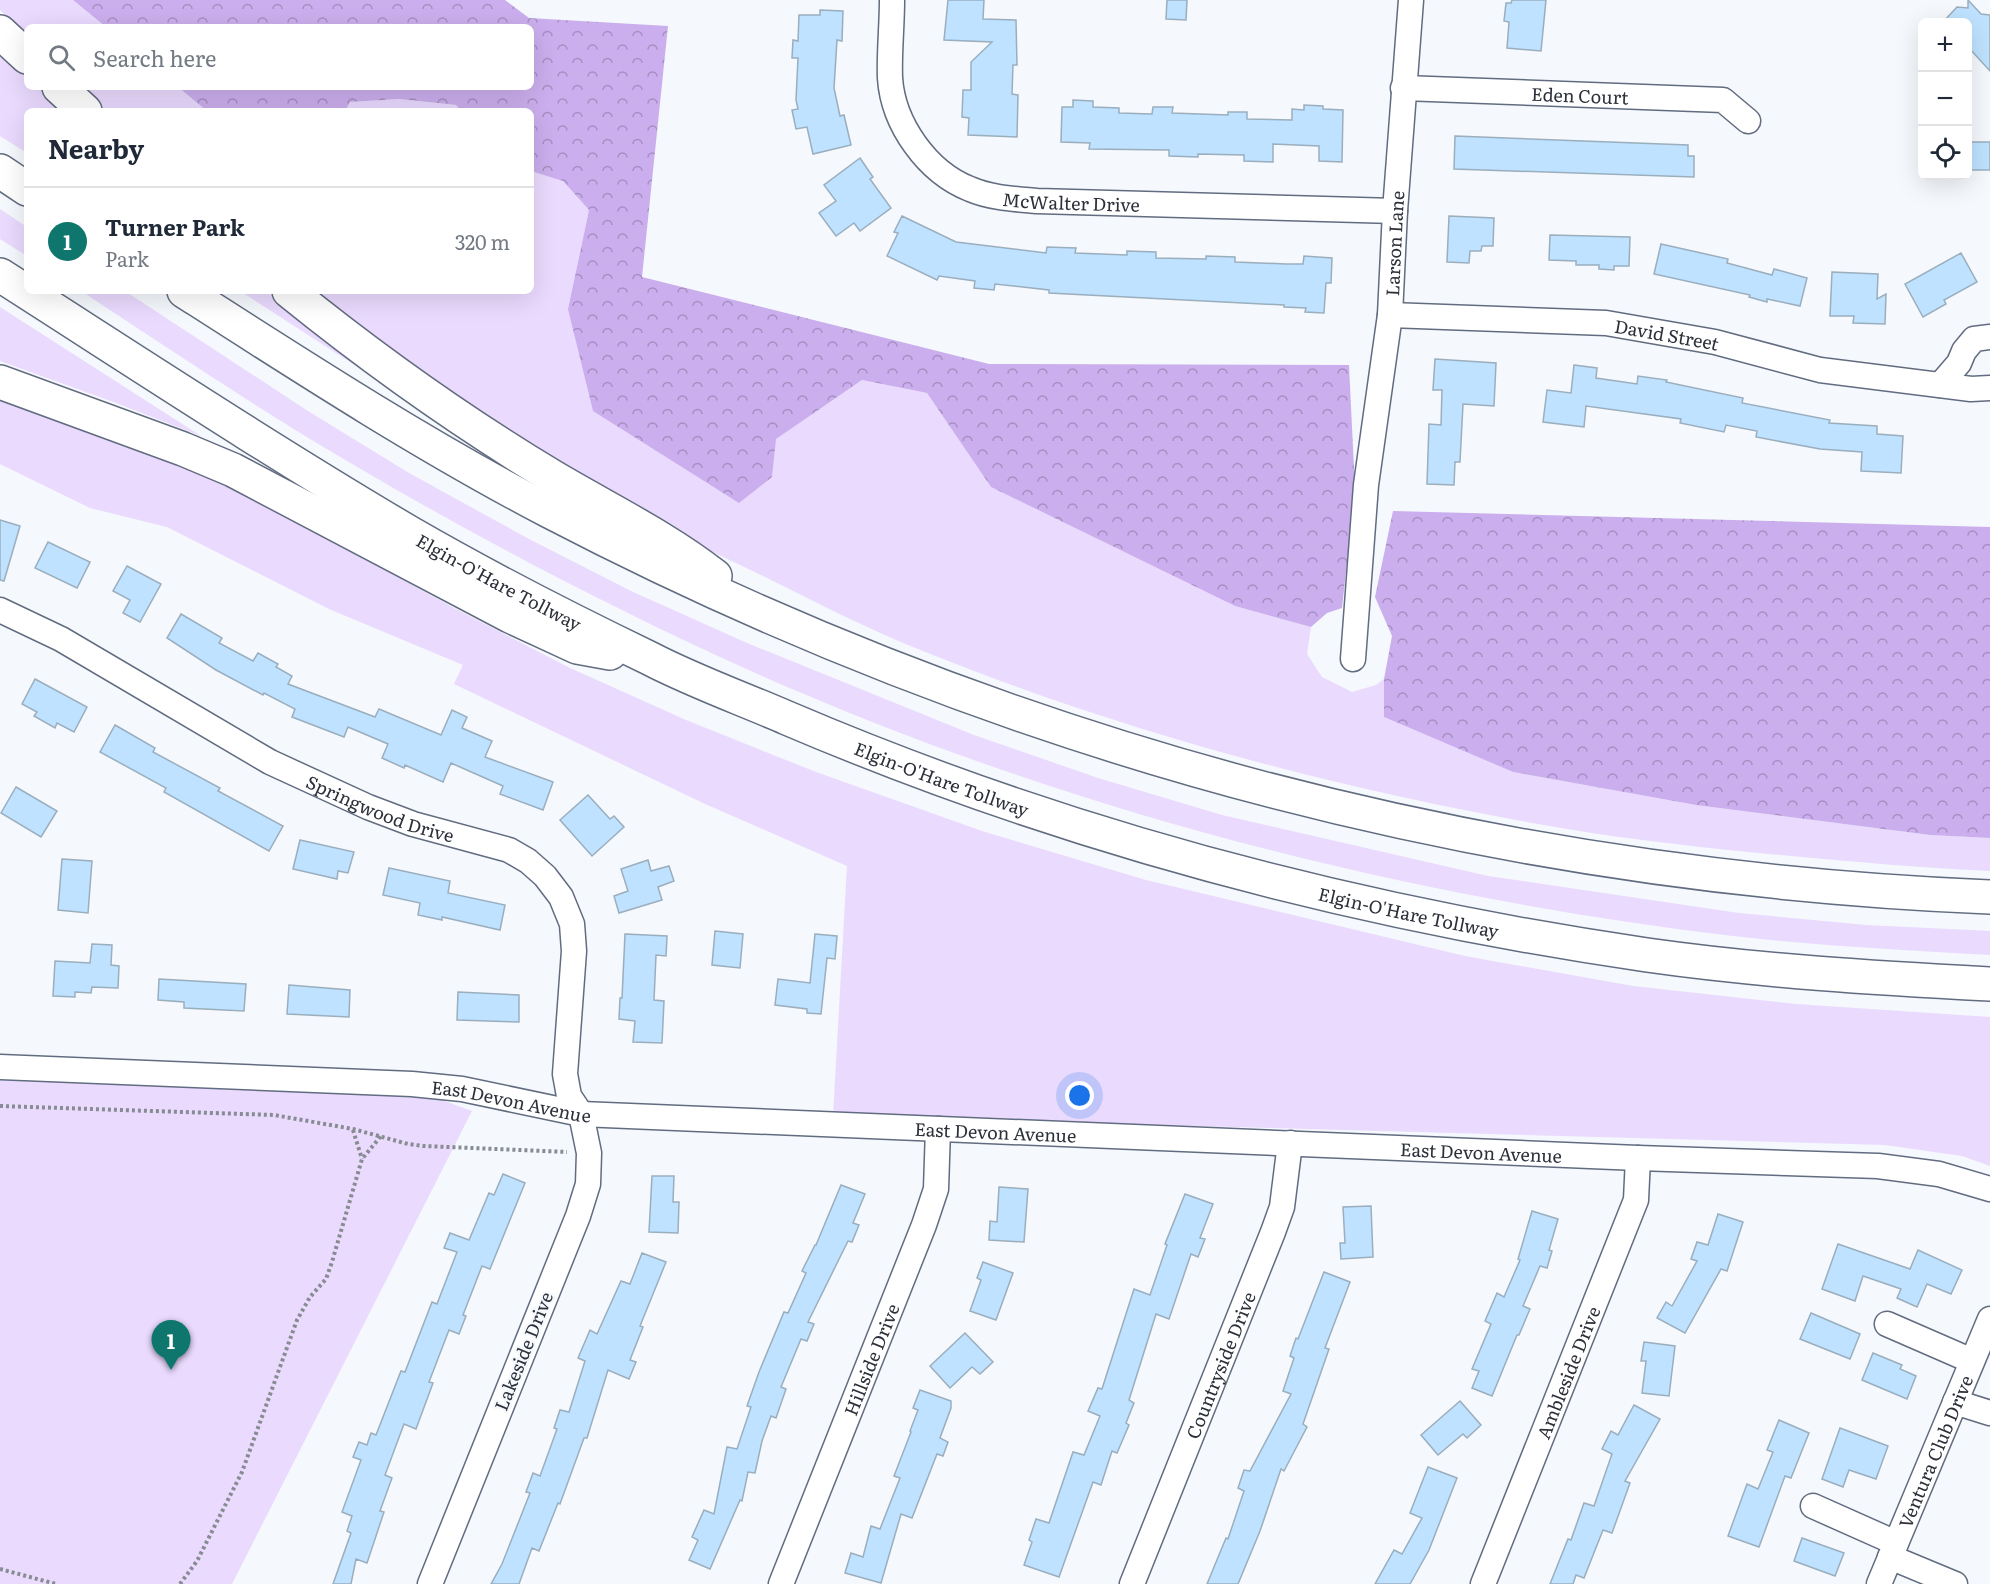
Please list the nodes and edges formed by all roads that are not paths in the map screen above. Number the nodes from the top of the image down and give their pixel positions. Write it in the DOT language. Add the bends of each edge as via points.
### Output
graph roads {
  1 [pos="892,0"];
  2 [pos="1411,0"];
  3 [pos="0,32"];
  4 [pos="24,54"];
  5 [pos="1403,88"];
  6 [pos="62,90"];
  7 [pos="82,108"];
  8 [pos="1748,121"];
  9 [pos="0,171"];
  10 [pos="24,187"];
  11 [pos="1395,211"];
  12 [pos="0,275"];
  13 [pos="24,290"];
  14 [pos="29,294"];
  15 [pos="189,294"];
  16 [pos="293,294"];
  17 [pos="1390,315"];
  18 [pos="1990,337"];
  19 [pos="0,381"];
  20 [pos="1940,385"];
  21 [pos="1990,388"];
  22 [pos="0,610"];
  23 [pos="766,616"];
  24 [pos="1353,659"];
  25 [pos="654,661"];
  26 [pos="1990,897"];
  27 [pos="1990,984"];
  28 [pos="0,1067"];
  29 [pos="582,1114"];
  30 [pos="938,1129"];
  31 [pos="1290,1143"];
  32 [pos="1638,1158"];
  33 [pos="1990,1189"];
  34 [pos="1990,1319"];
  35 [pos="1887,1324"];
  36 [pos="1972,1361"];
  37 [pos="1955,1402"];
  38 [pos="1990,1413"];
  39 [pos="1813,1506"];
  40 [pos="1893,1550"];
  41 [pos="430,1584"];
  42 [pos="781,1584"];
  43 [pos="1132,1584"];
  44 [pos="1483,1584"];
  45 [pos="1879,1584"];
  46 [pos="1955,1584"];
  1 -- 11 [label="street, McWalter Drive" via="890,79 898,112 923,154 969,189 990,196 1037,201"];
  2 -- 5 [label="street, Larson Lane"];
  3 -- 4 [label="highway"];
  5 -- 8 [label="street, Eden Court" via="1723,100"];
  5 -- 11 [label="street, Larson Lane"];
  6 -- 7 [label="highway"];
  9 -- 10 [label="highway"];
  11 -- 17 [label="street, Larson Lane"];
  12 -- 13 [label="highway, Elgin-O'Hare Tollway"];
  14 -- 25 [label="highway, Elgin-O'Hare Tollway" via="245,433 413,534"];
  15 -- 23 [label="highway" via="459,462"];
  16 -- 23 [label="highway" via="404,380 535,466 691,557"];
  17 -- 20 [label="street, David Street" via="1606,323 1715,342 1820,370"];
  17 -- 24 [label="street, Larson Lane" via="1366,485"];
  18 -- 20 [label="street" via="1974,339"];
  19 -- 25 [label="highway" via="233,470 510,616 577,647"];
  20 -- 21 [label="street, David Street"];
  22 -- 29 [label="street, Springwood Drive" via="62,639 270,762 386,814 509,850 528,861 561,897 572,924 574,951 565,1074 569,1096"];
  23 -- 26 [label="highway" via="1007,711 1234,782 1348,811 1464,836 1705,875 1802,886"];
  25 -- 27 [label="highway, Elgin-O'Hare Tollway" via="940,779 1163,851 1347,899 1523,935 1650,955 1812,973"];
  28 -- 29 [label="street, East Devon Avenue" via="412,1083 462,1089"];
  29 -- 30 [label="street, East Devon Avenue"];
  29 -- 41 [label="street, Lakeside Drive" via="589,1153 588,1184 578,1216"];
  30 -- 31 [label="street, East Devon Avenue"];
  30 -- 42 [label="street, Hillside Drive" via="936,1189 924,1226"];
  31 -- 32 [label="street, East Devon Avenue"];
  31 -- 43 [label="street, Countryside Drive" via="1282,1207 1273,1233"];
  32 -- 33 [label="street, East Devon Avenue" via="1878,1166 1938,1174"];
  32 -- 44 [label="street, Ambleside Drive" via="1636,1200"];
  34 -- 36 [label="street, Ventura Club Drive"];
  35 -- 36 [label="street"];
  36 -- 37 [label="street, Ventura Club Drive"];
  37 -- 38 [label="street"];
  37 -- 40 [label="street, Ventura Club Drive"];
  39 -- 40 [label="street"];
  40 -- 45 [label="street, Ventura Club Drive"];
  40 -- 46 [label="street"];
}
